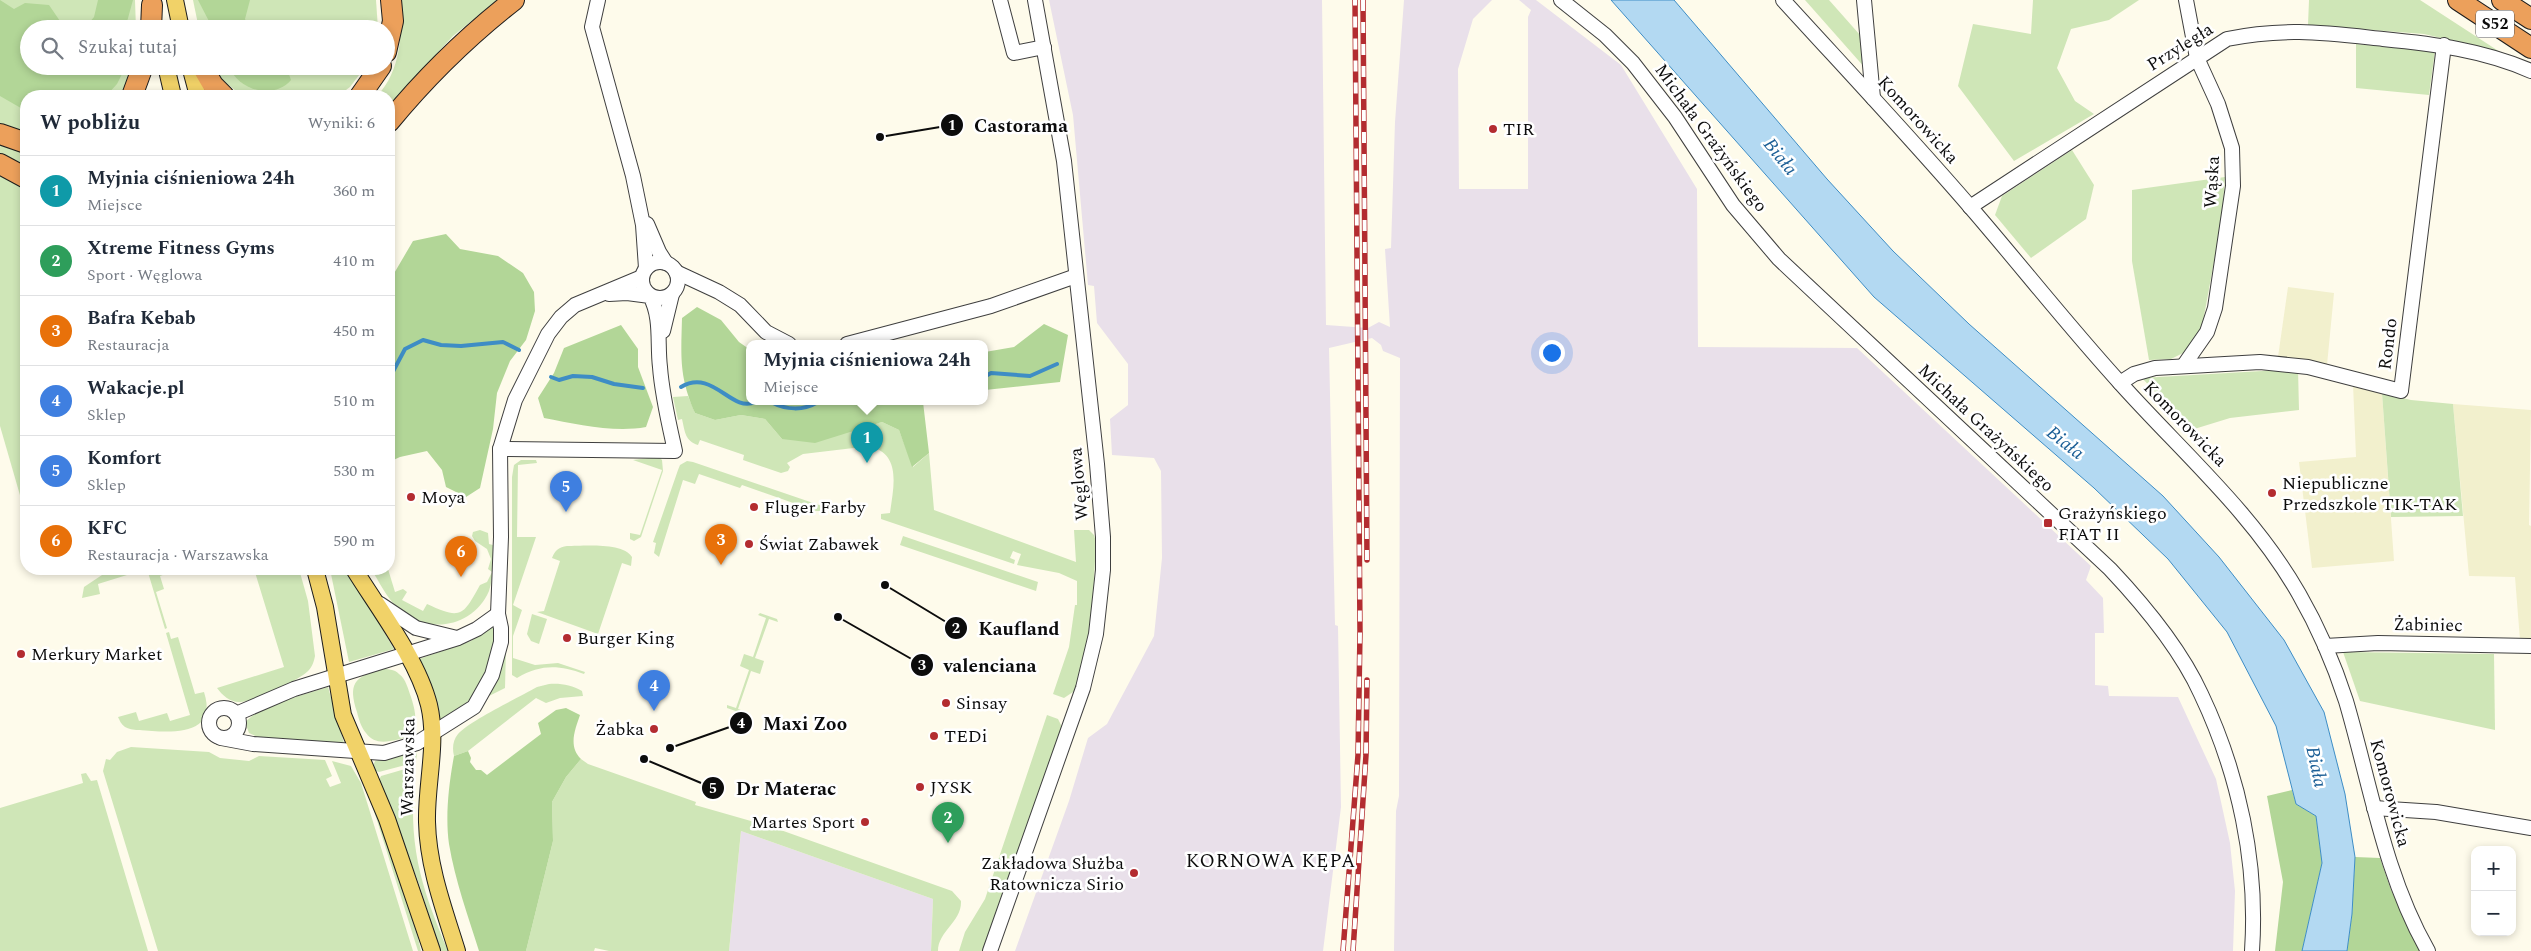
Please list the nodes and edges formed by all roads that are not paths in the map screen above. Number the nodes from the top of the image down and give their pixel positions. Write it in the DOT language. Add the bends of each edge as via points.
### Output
graph roads {
  1 [pos="175,0"];
  2 [pos="391,0"];
  3 [pos="514,0"];
  4 [pos="598,0"];
  5 [pos="1000,0"];
  6 [pos="1035,0"];
  7 [pos="1561,0"];
  8 [pos="1783,0"];
  9 [pos="1864,0"];
  10 [pos="2186,0"];
  11 [pos="2458,0"];
  12 [pos="2502,0"];
  13 [pos="152,2"];
  14 [pos="2531,19"];
  15 [pos="151,20"];
  16 [pos="155,20"];
  17 [pos="179,20"];
  18 [pos="392,20"];
  19 [pos="2444,45"];
  20 [pos="1044,47"];
  21 [pos="2531,48"];
  22 [pos="2197,58"];
  23 [pos="2531,71"];
  24 [pos="140,75"];
  25 [pos="168,75"];
  26 [pos="192,75"];
  27 [pos="207,75"];
  28 [pos="375,75"];
  29 [pos="134,90"];
  30 [pos="172,90"];
  31 [pos="196,90"];
  32 [pos="218,90"];
  33 [pos="364,90"];
  34 [pos="1873,98"];
  35 [pos="395,115"];
  36 [pos="0,134"];
  37 [pos="20,141"];
  38 [pos="0,164"];
  39 [pos="20,175"];
  40 [pos="640,204"];
  41 [pos="1970,207"];
  42 [pos="671,268"];
  43 [pos="644,272"];
  44 [pos="1076,276"];
  45 [pos="674,292"];
  46 [pos="719,292"];
  47 [pos="596,295"];
  48 [pos="650,296"];
  49 [pos="781,340"];
  50 [pos="862,340"];
  51 [pos="660,344"];
  52 [pos="2184,365"];
  53 [pos="2120,383"];
  54 [pos="500,449"];
  55 [pos="316,575"];
  56 [pos="358,575"];
  57 [pos="373,600"];
  58 [pos="498,614"];
  59 [pos="458,638"];
  60 [pos="2325,646"];
  61 [pos="2531,646"];
  62 [pos="406,654"];
  63 [pos="335,675"];
  64 [pos="236,714"];
  65 [pos="432,735"];
  66 [pos="221,738"];
  67 [pos="359,752"];
  68 [pos="2374,808"];
  69 [pos="2531,828"];
  70 [pos="432,951"];
  71 [pos="457,951"];
  72 [pos="990,951"];
  73 [pos="2252,951"];
  74 [pos="2428,951"];
  1 -- 17 [label="main road"];
  2 -- 18 [label="highway"];
  3 -- 35 [label="highway" via="457,48"];
  4 -- 40 [label="street" via="592,26"];
  5 -- 20 [label="street" via="1014,53"];
  6 -- 20 [label="street, Węglowa"];
  7 -- 73 [label="street, Michała Grażyńskiego" via="1605,35 1633,63 1675,117 1733,205 1779,259 2110,569 2152,618 2201,692 2231,772 2251,873"];
  8 -- 34 [label="street, Komorowicka"];
  9 -- 34 [label="street"];
  10 -- 22 [label="street, Wąska"];
  11 -- 21 [label="highway, S52"];
  12 -- 14 [label="highway, S52"];
  13 -- 15 [label="highway"];
  13 -- 16 [label="main road"];
  19 -- 22 [label="street, Przyległa" via="2310,31 2262,32 2227,39"];
  19 -- 23 [label="street, Przyległa" via="2487,55"];
  19 -- 52 [label="street, Rondo" via="2401,391 2308,367 2260,362"];
  20 -- 44 [label="street, Węglowa" via="1060,135"];
  22 -- 41 [label="street, Przyległa"];
  22 -- 52 [label="street, Wąska" via="2218,104 2232,148 2233,186 2215,308 2207,332"];
  24 -- 29 [label="highway"];
  25 -- 30 [label="main road"];
  26 -- 31 [label="main road"];
  27 -- 32 [label="highway"];
  28 -- 33 [label="highway"];
  34 -- 41 [label="street, Komorowicka"];
  36 -- 37 [label="highway"];
  38 -- 39 [label="highway"];
  40 -- 42 [label="street" via="658,252"];
  40 -- 43 [label="street"];
  41 -- 53 [label="street, Komorowicka"];
  42 -- 43 [label="street" via="654,263"];
  42 -- 45 [label="street" via="678,279"];
  42 -- 46 [label="street"];
  43 -- 47 [label="street"];
  43 -- 48 [label="street" via="642,286"];
  44 -- 50 [label="street" via="991,306"];
  44 -- 72 [label="street, Węglowa" via="1100,500 1103,570 1100,605 1083,688"];
  45 -- 46 [label="street" via="694,288"];
  45 -- 48 [label="street" via="664,298"];
  45 -- 51 [label="street"];
  46 -- 49 [label="street" via="740,306 766,332"];
  47 -- 48 [label="street" via="627,293"];
  47 -- 54 [label="street" via="575,305 548,334 514,400"];
  48 -- 51 [label="street"];
  51 -- 54 [label="street" via="660,366 675,451"];
  52 -- 53 [label="street, Rondo" via="2155,368 2134,374"];
  53 -- 60 [label="street, Komorowicka" via="2229,497 2264,541 2298,593"];
  54 -- 58 [label="street"];
  55 -- 63 [label="main road, Warszawska"];
  56 -- 57 [label="main road, Warszawska"];
  57 -- 59 [label="street" via="416,628"];
  57 -- 62 [label="main road, Warszawska"];
  58 -- 59 [label="street"];
  58 -- 65 [label="street" via="501,642 492,675 474,707"];
  59 -- 62 [label="street"];
  60 -- 61 [label="street, Żabiniec" via="2378,642"];
  60 -- 68 [label="street, Komorowicka" via="2345,699"];
  62 -- 63 [label="street"];
  62 -- 65 [label="main road, Warszawska" via="426,695"];
  63 -- 64 [label="street"];
  63 -- 67 [label="main road, Warszawska" via="343,715"];
  64 -- 66 [label="street" via="238,729 231,736"];
  64 -- 66 [label="street" via="222,708 212,715 211,729"];
  65 -- 67 [label="street" via="395,750"];
  65 -- 71 [label="main road, Warszawska" via="427,798 428,844 434,879"];
  66 -- 67 [label="street" via="253,744"];
  67 -- 70 [label="main road, Warszawska" via="387,819"];
  68 -- 69 [label="street" via="2436,812"];
  68 -- 74 [label="street, Komorowicka" via="2396,883"];
}
